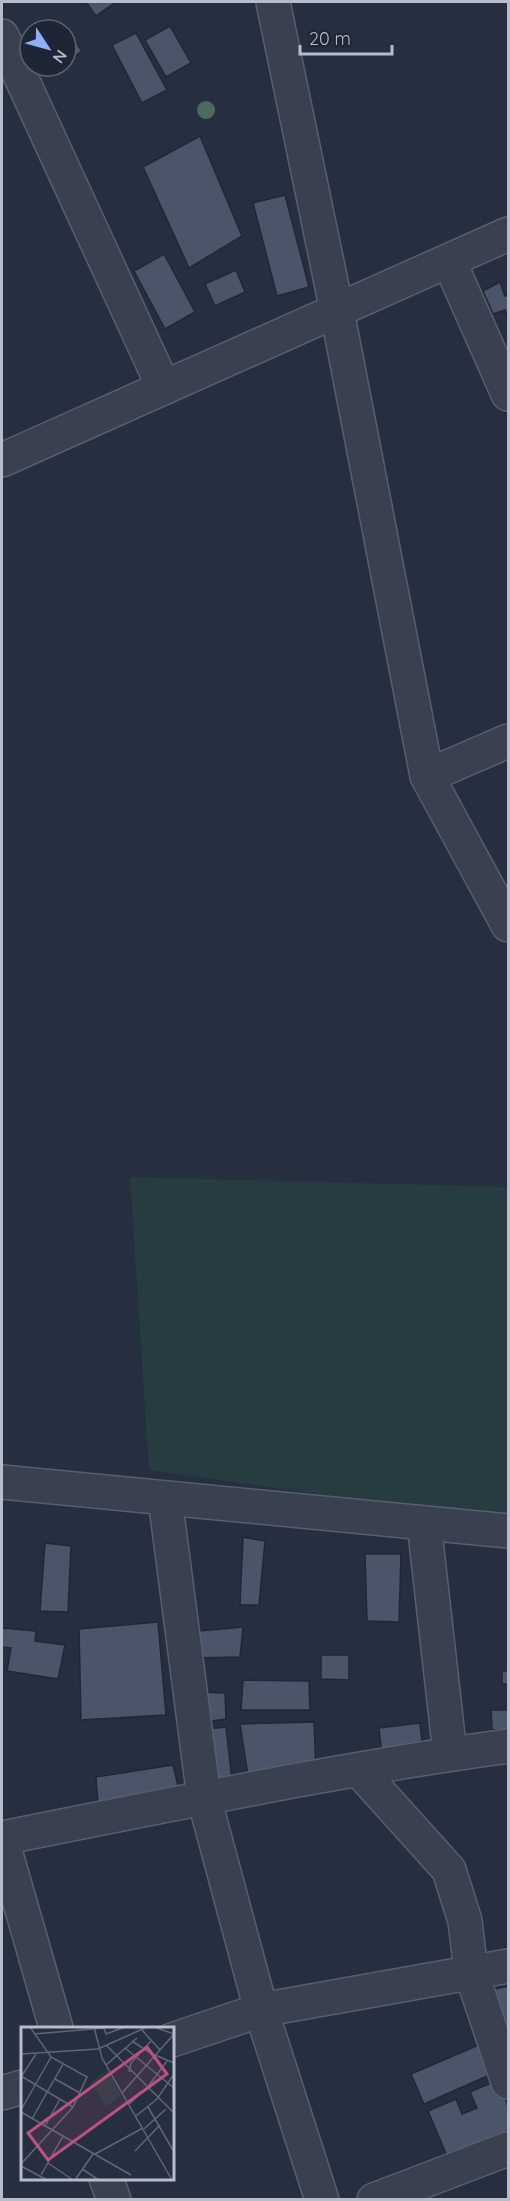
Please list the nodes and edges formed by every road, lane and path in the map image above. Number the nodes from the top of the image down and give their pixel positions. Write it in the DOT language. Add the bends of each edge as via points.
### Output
graph roads {
  1 [pos="273,2"];
  2 [pos="2,36"];
  3 [pos="508,234"];
  4 [pos="449,261"];
  5 [pos="337,311"];
  6 [pos="164,388"];
  7 [pos="508,393"];
  8 [pos="2,460"];
  9 [pos="508,741"];
  10 [pos="427,776"];
  11 [pos="508,925"];
  12 [pos="2,1482"];
  13 [pos="165,1498"];
  14 [pos="424,1523"];
  15 [pos="508,1531"];
  16 [pos="508,1746"];
  17 [pos="450,1754"];
  18 [pos="359,1770"];
  19 [pos="204,1798"];
  20 [pos="2,1839"];
  21 [pos="508,1966"];
  22 [pos="471,1972"];
  23 [pos="261,2010"];
  24 [pos="56,2027"];
  25 [pos="174,2039"];
  26 [pos="508,2082"];
  27 [pos="21,2087"];
  28 [pos="2,2092"];
  29 [pos="508,2149"];
  30 [pos="107,2180"];
  31 [pos="114,2199"];
  32 [pos="322,2199"];
  33 [pos="374,2199"];
  1 -- 5 [label="street"];
  2 -- 6 [label="street"];
  3 -- 4 [label="street"];
  4 -- 5 [label="street"];
  4 -- 7 [label="street"];
  5 -- 6 [label="street"];
  5 -- 10 [label="street"];
  6 -- 8 [label="street"];
  9 -- 10 [label="street"];
  10 -- 11 [label="street"];
  12 -- 13 [label="street"];
  13 -- 14 [label="street"];
  13 -- 19 [label="street"];
  14 -- 15 [label="street"];
  14 -- 17 [label="street"];
  16 -- 17 [label="street"];
  17 -- 18 [label="street"];
  18 -- 19 [label="street"];
  18 -- 22 [label="street" via="449,1870 465,1921"];
  19 -- 20 [label="street"];
  19 -- 23 [label="street"];
  20 -- 24 [label="street"];
  21 -- 22 [label="street"];
  22 -- 23 [label="street"];
  22 -- 26 [label="street"];
  23 -- 25 [label="street"];
  23 -- 32 [label="street"];
  27 -- 28 [label="street"];
  29 -- 33 [label="street"];
  30 -- 31 [label="street"];
}
